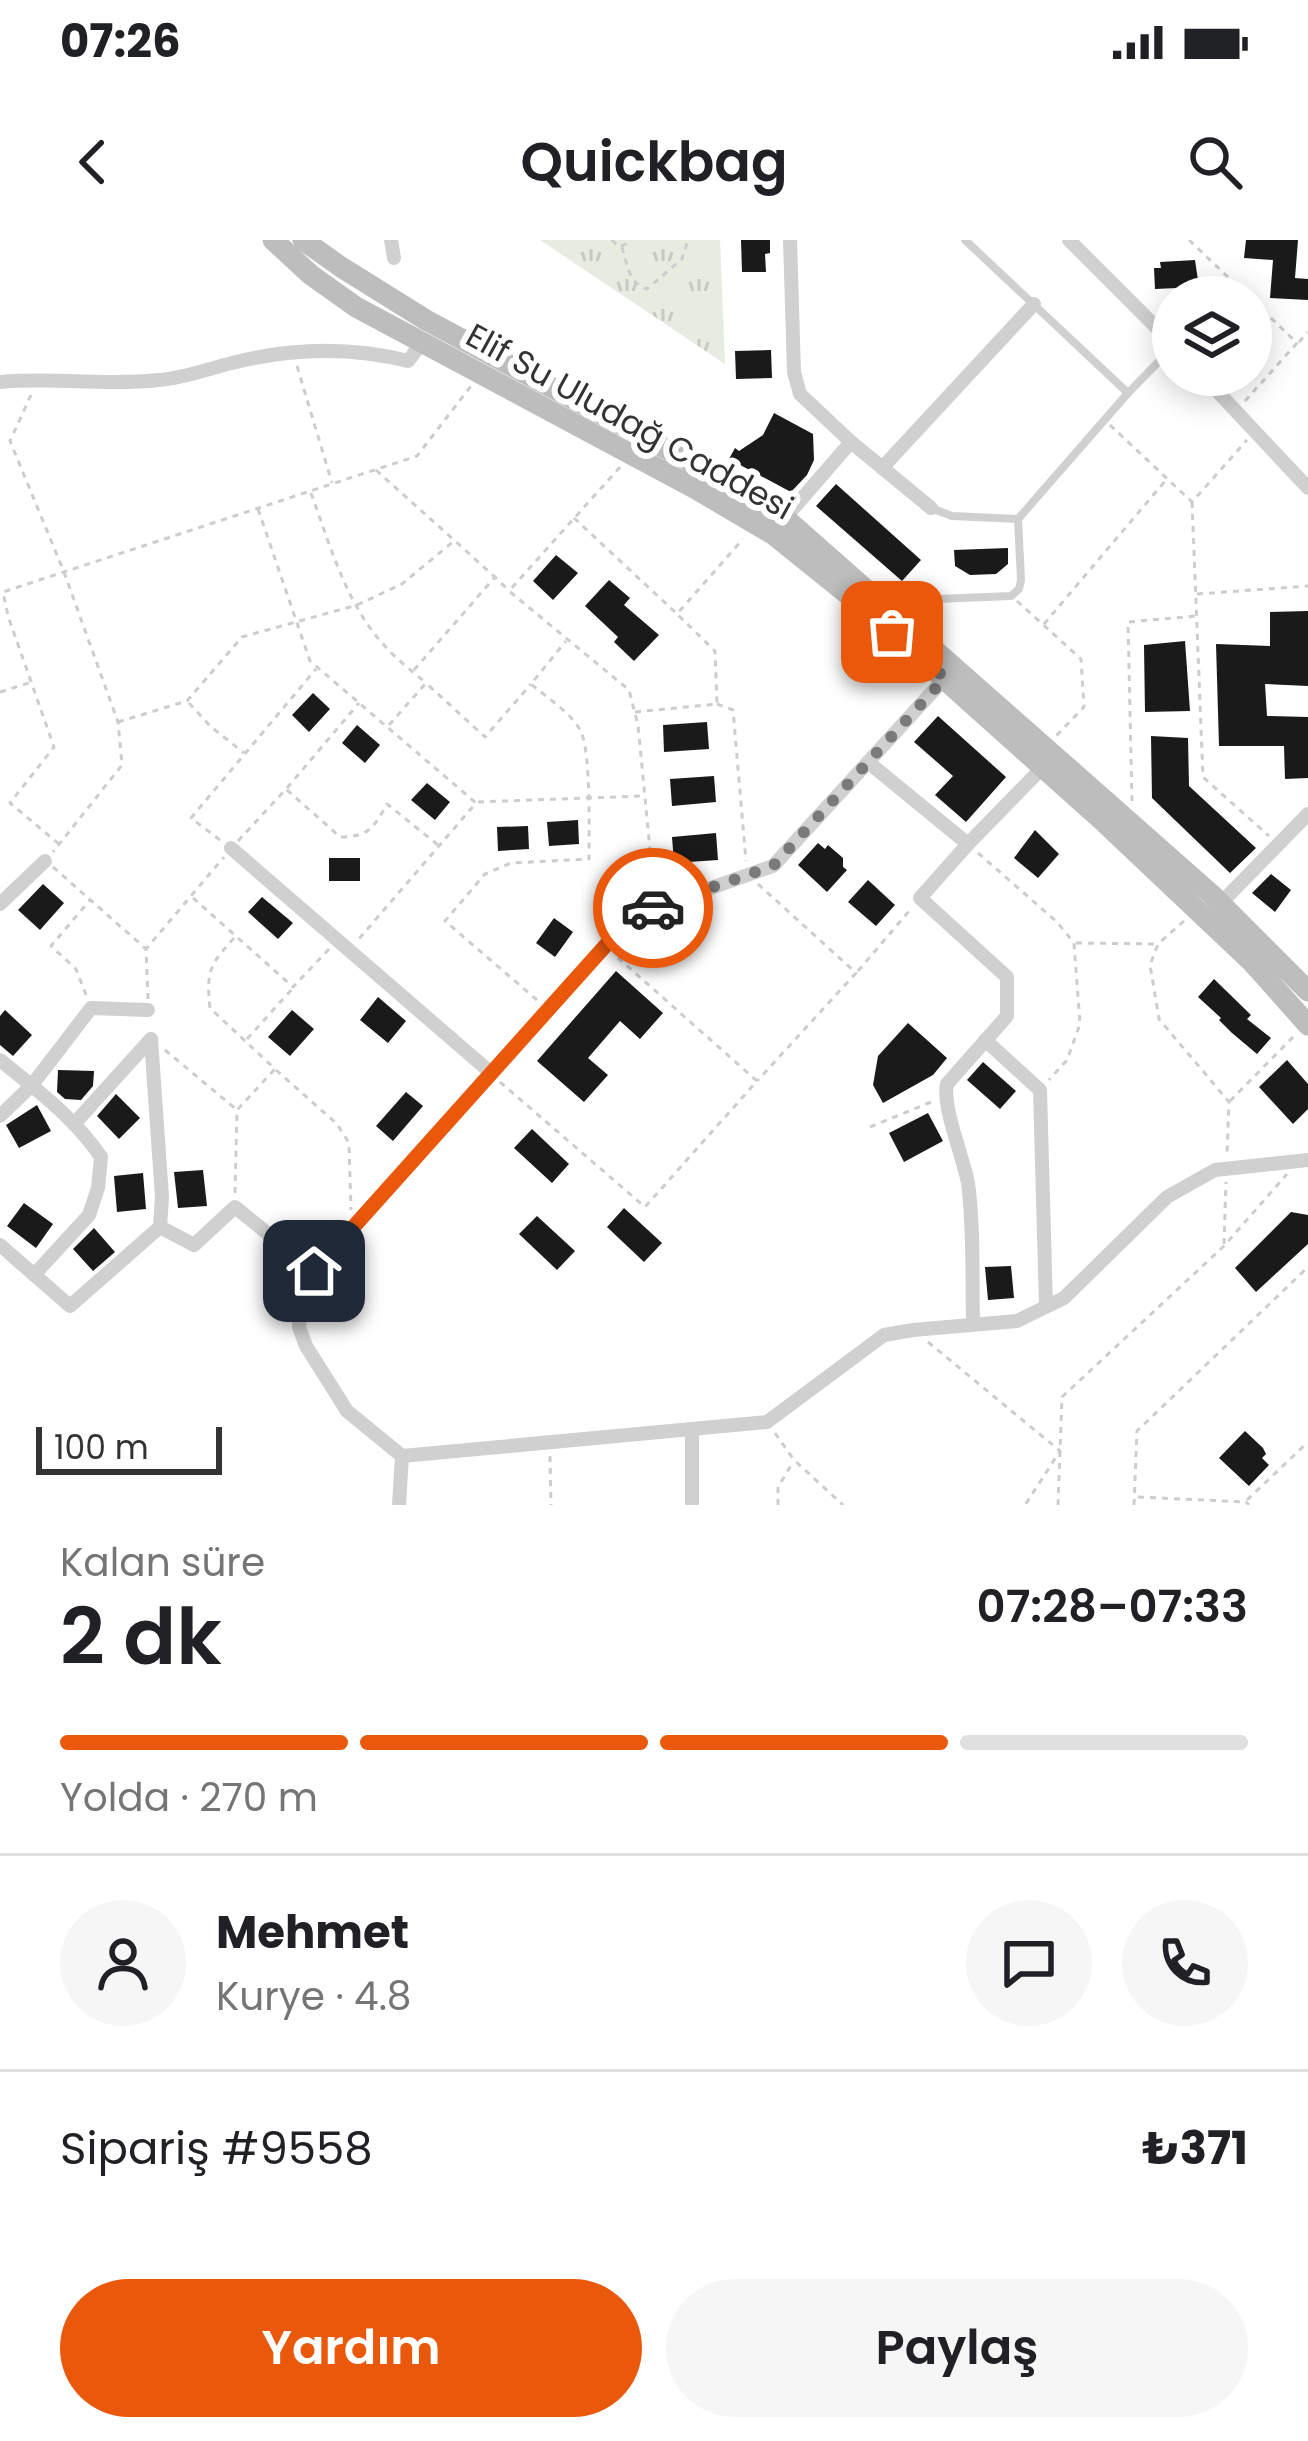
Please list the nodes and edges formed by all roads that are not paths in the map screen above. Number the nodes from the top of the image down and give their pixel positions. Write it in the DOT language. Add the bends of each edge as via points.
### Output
graph roads {
  1 [pos="273,240"];
  2 [pos="303,240"];
  3 [pos="790,240"];
  4 [pos="965,240"];
  5 [pos="1069,240"];
  6 [pos="1034,304"];
  7 [pos="1152,325"];
  8 [pos="421,344"];
  9 [pos="1152,368"];
  10 [pos="0,382"];
  11 [pos="1128,393"];
  12 [pos="1222,396"];
  13 [pos="850,442"];
  14 [pos="882,468"];
  15 [pos="1308,488"];
  16 [pos="931,508"];
  17 [pos="784,518"];
  18 [pos="1018,519"];
  19 [pos="881,601"];
  20 [pos="945,678"];
  21 [pos="1043,758"];
  22 [pos="868,762"];
  23 [pos="1308,814"];
  24 [pos="968,844"];
  25 [pos="231,848"];
  26 [pos="45,861"];
  27 [pos="1221,903"];
  28 [pos="0,904"];
  29 [pos="1308,991"];
  30 [pos="148,1010"];
  31 [pos="1307,1024"];
  32 [pos="985,1040"];
  33 [pos="0,1060"];
  34 [pos="490,1072"];
  35 [pos="32,1085"];
  36 [pos="0,1116"];
  37 [pos="74,1124"];
  38 [pos="1303,1160"];
  39 [pos="160,1227"];
  40 [pos="0,1245"];
  41 [pos="314,1271"];
  42 [pos="34,1275"];
  43 [pos="1046,1306"];
  44 [pos="973,1324"];
  45 [pos="692,1429"];
  46 [pos="402,1456"];
  47 [pos="399,1505"];
  48 [pos="692,1505"];
  1 -- 8 [label="main road, Elif Su Uludağ Caddesi" via="356,307"];
  2 -- 17 [label="main road, Elif Su Uludağ Caddesi" via="427,320"];
  3 -- 13 [label="street" via="800,394"];
  4 -- 6 [label="lane"];
  5 -- 7 [label="street"];
  6 -- 11 [label="lane"];
  6 -- 14 [label="street"];
  8 -- 10 [label="street" via="408,361 292,351 155,381"];
  8 -- 20 [label="main road, Elif Su Uludağ Caddesi" via="774,535"];
  9 -- 11 [label="lane"];
  11 -- 18 [label="lane"];
  12 -- 15 [label="street"];
  13 -- 14 [label="street"];
  13 -- 17 [label="street"];
  14 -- 16 [label="street"];
  16 -- 18 [label="lane"];
  17 -- 19 [label="main road, Elif Su Uludağ Caddesi"];
  18 -- 19 [label="lane" via="1021,580 1011,596"];
  19 -- 21 [label="main road, Elif Su Uludağ Caddesi"];
  20 -- 21 [label="main road, Elif Su Uludağ Caddesi"];
  20 -- 22 [label="street"];
  21 -- 24 [label="street"];
  21 -- 27 [label="main road, Elif Su Uludağ Caddesi"];
  21 -- 31 [label="main road, Elif Su Uludağ Caddesi"];
  22 -- 24 [label="street"];
  22 -- 34 [label="street" via="773,866 632,916"];
  23 -- 27 [label="street"];
  24 -- 32 [label="street" via="920,898 1006,977 1007,1016"];
  25 -- 34 [label="street"];
  26 -- 28 [label="street"];
  27 -- 29 [label="main road, Elif Su Uludağ Caddesi"];
  30 -- 35 [label="street" via="92,1008"];
  32 -- 43 [label="street" via="1040,1090"];
  32 -- 44 [label="street" via="944,1097 968,1185"];
  33 -- 35 [label="street"];
  34 -- 41 [label="street"];
  35 -- 36 [label="street"];
  35 -- 37 [label="street"];
  37 -- 39 [label="street" via="151,1039"];
  37 -- 42 [label="street" via="101,1156 98,1188 89,1215"];
  38 -- 43 [label="street" via="1215,1170 1167,1197 1064,1298"];
  39 -- 41 [label="street" via="194,1245 235,1207"];
  39 -- 42 [label="street" via="70,1306"];
  40 -- 42 [label="street"];
  41 -- 46 [label="street" via="302,1295 306,1346 346,1411"];
  43 -- 44 [label="street" via="1017,1321"];
  44 -- 45 [label="street" via="884,1335 767,1422"];
  45 -- 46 [label="street"];
  45 -- 48 [label="street"];
  46 -- 47 [label="street"];
}
